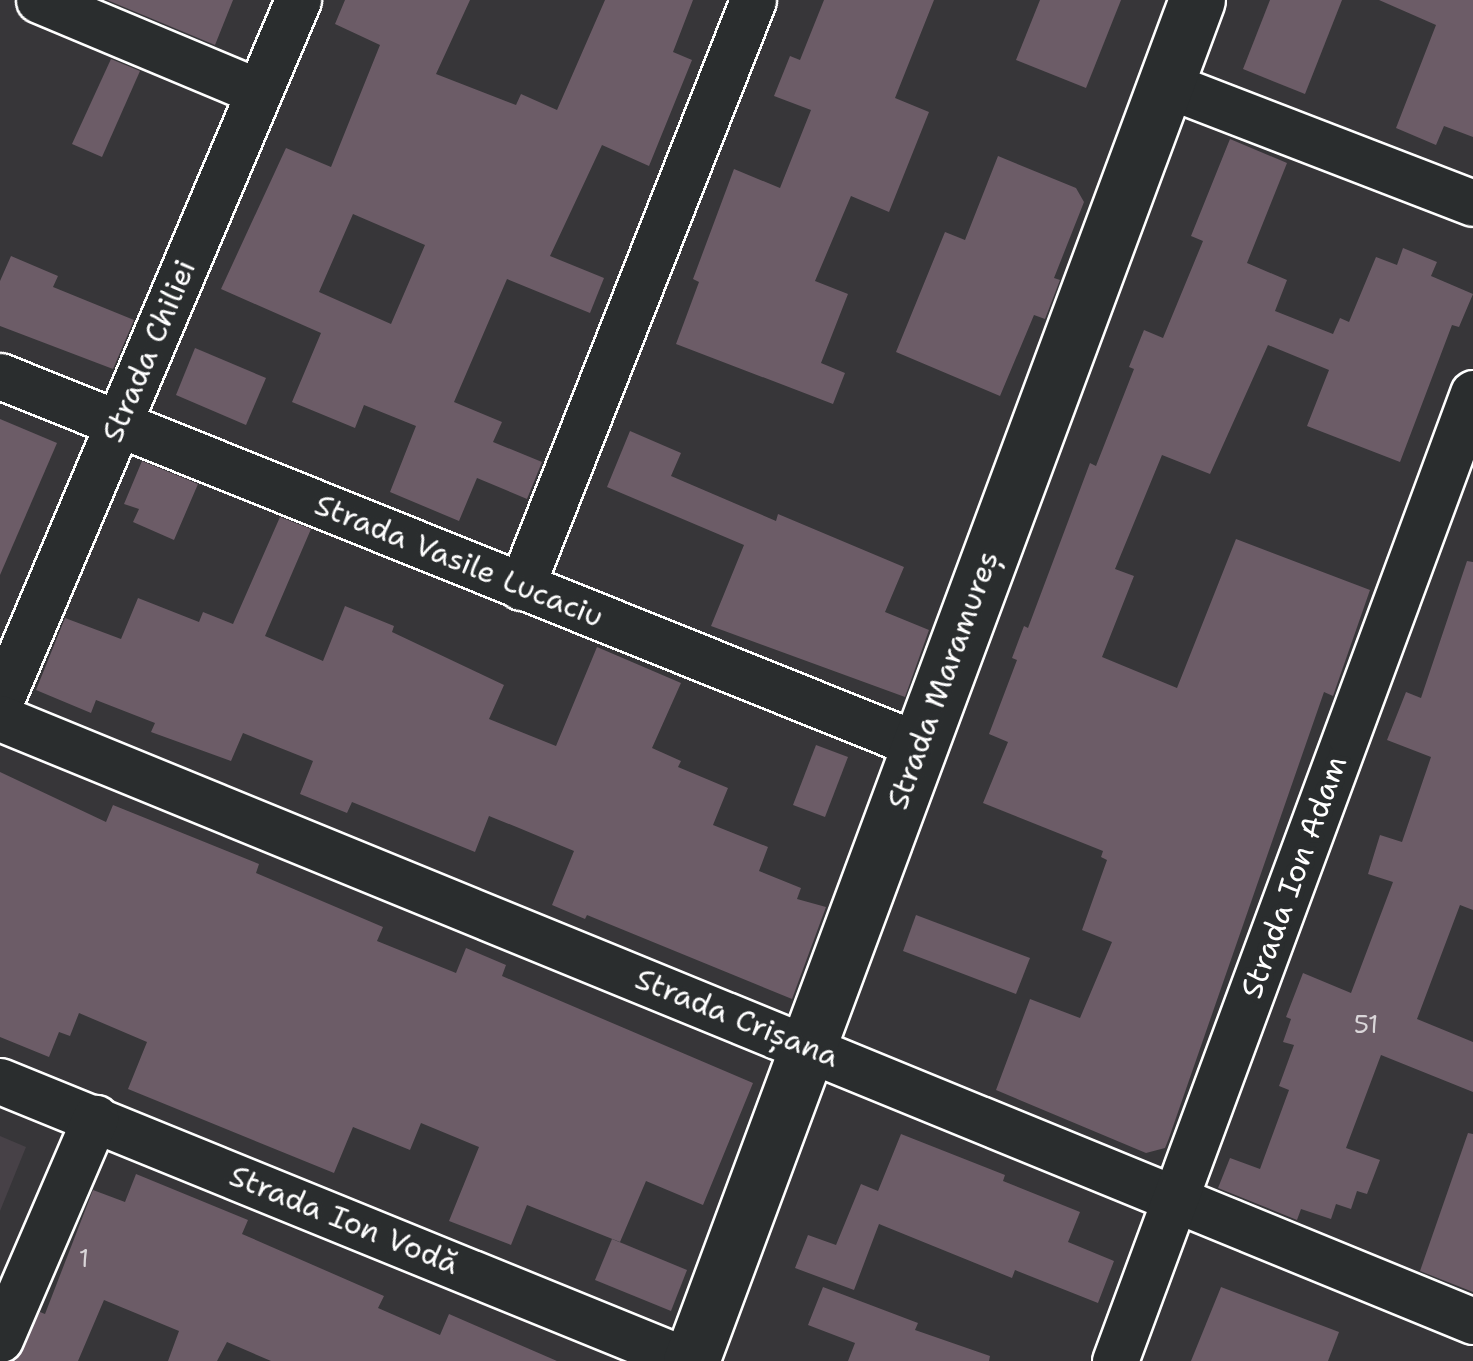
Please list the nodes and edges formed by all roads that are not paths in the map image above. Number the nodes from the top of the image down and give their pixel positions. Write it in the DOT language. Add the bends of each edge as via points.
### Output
graph roads {
  1 [pos="40,0"];
  2 [pos="298,0"];
  3 [pos="754,0"];
  4 [pos="1197,0"];
  5 [pos="1166,84"];
  6 [pos="259,92"];
  7 [pos="1473,203"];
  8 [pos="0,376"];
  9 [pos="1473,394"];
  10 [pos="117,424"];
  11 [pos="521,586"];
  12 [pos="0,702"];
  13 [pos="0,718"];
  14 [pos="918,745"];
  15 [pos="807,1046"];
  16 [pos="0,1080"];
  17 [pos="95,1118"];
  18 [pos="1175,1198"];
  19 [pos="1473,1320"];
  20 [pos="0,1339"];
  21 [pos="690,1361"];
  22 [pos="1114,1361"];
  1 -- 6 [label="street"];
  2 -- 6 [label="street, Strada Chiliei"];
  3 -- 11 [label="street"];
  4 -- 5 [label="street, Strada Maramureș"];
  5 -- 7 [label="street"];
  5 -- 14 [label="street, Strada Maramureș"];
  6 -- 10 [label="street, Strada Chiliei"];
  8 -- 10 [label="street, Strada Vasile Lucaciu"];
  9 -- 18 [label="street, Strada Ion Adam"];
  10 -- 11 [label="street, Strada Vasile Lucaciu"];
  10 -- 12 [label="street, Strada Chiliei"];
  11 -- 14 [label="street, Strada Vasile Lucaciu"];
  13 -- 15 [label="street, Strada Crișana"];
  14 -- 15 [label="street, Strada Maramureș"];
  15 -- 18 [label="street, Strada Crișana"];
  15 -- 21 [label="street, Strada Maramureș"];
  16 -- 17 [label="street, Strada Ion Vodă"];
  17 -- 20 [label="street"];
  17 -- 21 [label="street, Strada Ion Vodă"];
  18 -- 19 [label="street, Strada Crișana"];
  18 -- 22 [label="street, Strada Ion Adam"];
}
